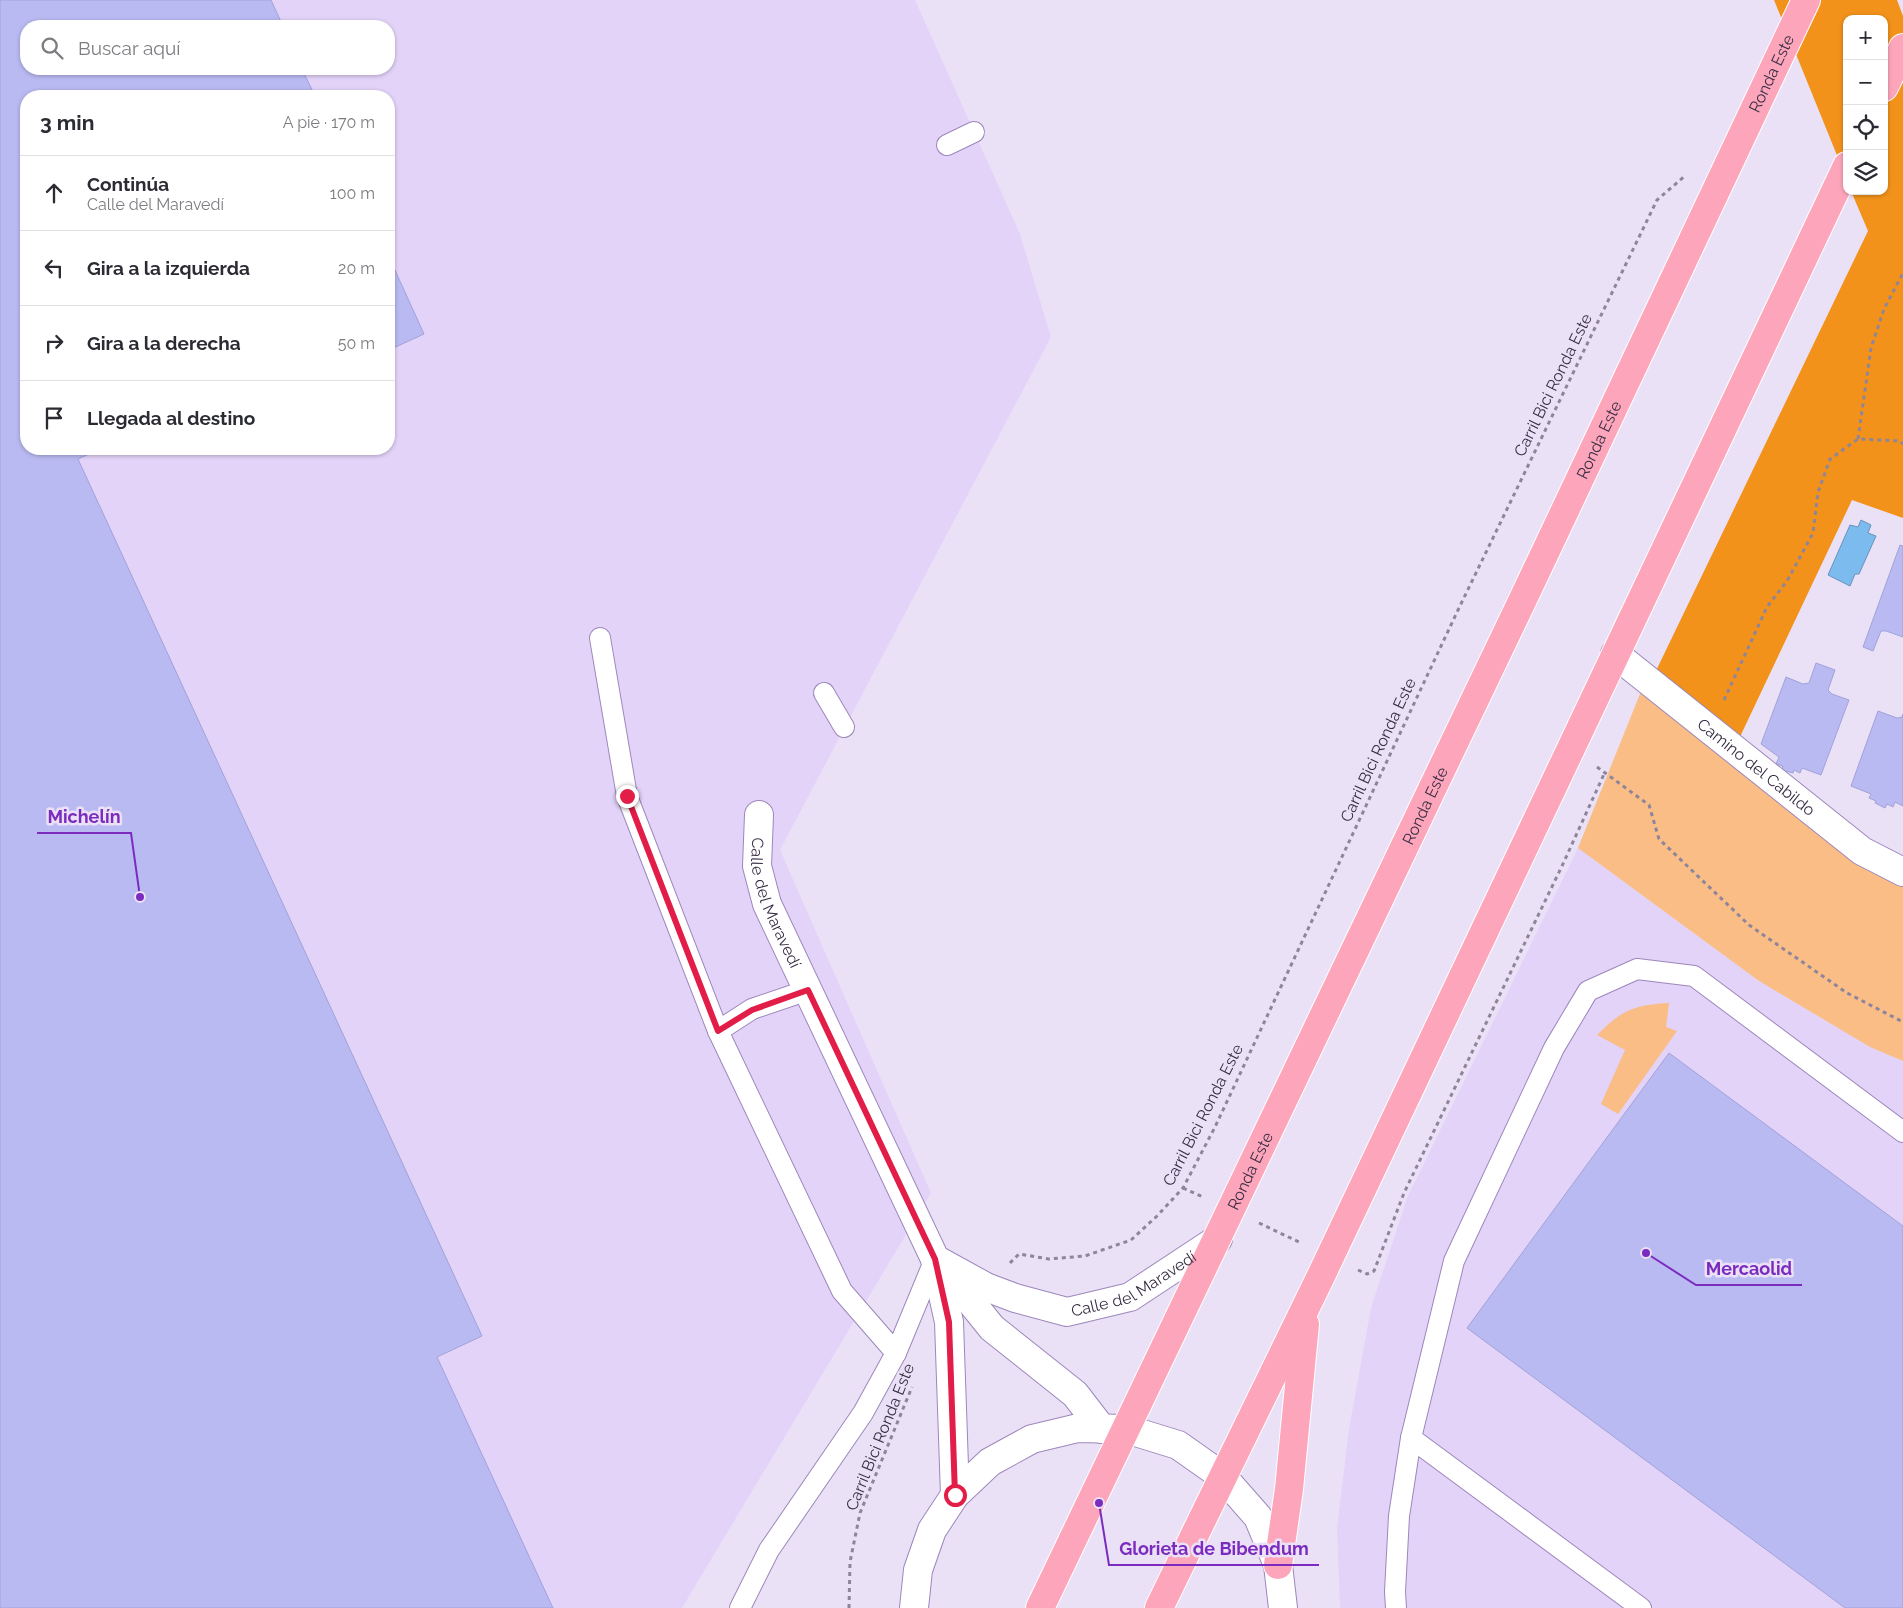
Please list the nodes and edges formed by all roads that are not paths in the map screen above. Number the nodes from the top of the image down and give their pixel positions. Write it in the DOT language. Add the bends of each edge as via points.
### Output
graph roads {
  1 [pos="1806,0"];
  2 [pos="1903,48"];
  3 [pos="1888,79"];
  4 [pos="974,132"];
  5 [pos="948,145"];
  6 [pos="1843,174"];
  7 [pos="600,638"];
  8 [pos="1615,654"];
  9 [pos="824,693"];
  10 [pos="844,727"];
  11 [pos="759,815"];
  12 [pos="1903,872"];
  13 [pos="808,990"];
  14 [pos="718,1031"];
  15 [pos="1903,1132"];
  16 [pos="1218,1239"];
  17 [pos="935,1259"];
  18 [pos="1306,1308"];
  19 [pos="896,1353"];
  20 [pos="1114,1429"];
  21 [pos="1411,1438"];
  22 [pos="1222,1476"];
  23 [pos="955,1495"];
  24 [pos="1278,1565"];
  25 [pos="1634,1606"];
  26 [pos="740,1608"];
  27 [pos="914,1608"];
  28 [pos="1040,1608"];
  29 [pos="1159,1608"];
  30 [pos="1283,1608"];
  31 [pos="1396,1608"];
  1 -- 16 [label="highway, Ronda Este"];
  2 -- 3 [label="highway"];
  4 -- 5 [label="lane"];
  6 -- 8 [label="highway"];
  7 -- 14 [label="lane" via="627,796"];
  8 -- 12 [label="street, Camino del Cabildo" via="1862,851"];
  8 -- 18 [label="highway"];
  9 -- 10 [label="lane"];
  11 -- 13 [label="street, Calle del Maravedí" via="757,866 767,904"];
  13 -- 14 [label="lane" via="752,1010"];
  13 -- 17 [label="street, Calle del Maravedí"];
  14 -- 19 [label="lane" via="842,1291"];
  15 -- 21 [label="lane" via="1694,976 1637,969 1588,991 1554,1048 1454,1261"];
  16 -- 17 [label="street, Calle del Maravedí" via="1130,1297 1066,1312 986,1287"];
  16 -- 20 [label="highway, Ronda Este" via="1140,1397"];
  17 -- 19 [label="lane"];
  17 -- 20 [label="street, Calle del Maravedí" via="992,1328"];
  17 -- 23 [label="street, Calle del Maravedí" via="949,1322"];
  18 -- 22 [label="highway"];
  18 -- 24 [label="highway" via="1289,1489"];
  19 -- 26 [label="lane" via="863,1413 769,1550"];
  20 -- 22 [label="street" via="1178,1445"];
  20 -- 23 [label="street" via="1078,1428 1032,1439 990,1462"];
  20 -- 28 [label="highway, Ronda Este"];
  21 -- 25 [label="lane"];
  21 -- 31 [label="lane" via="1399,1516"];
  22 -- 24 [label="street" via="1258,1517"];
  22 -- 29 [label="highway"];
  23 -- 27 [label="street" via="932,1530 918,1570"];
  24 -- 30 [label="street"];
}
